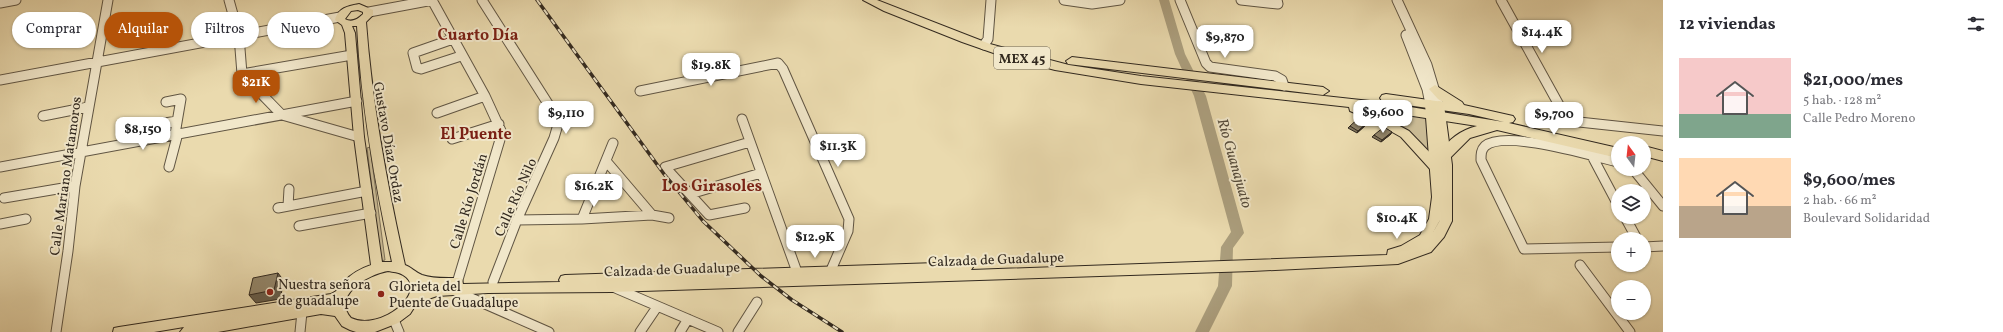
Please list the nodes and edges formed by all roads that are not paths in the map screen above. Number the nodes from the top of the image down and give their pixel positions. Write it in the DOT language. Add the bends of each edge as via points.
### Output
graph roads {
  1 [pos="16,0"];
  2 [pos="108,0"];
  3 [pos="230,0"];
  4 [pos="344,0"];
  5 [pos="432,0"];
  6 [pos="482,0"];
  7 [pos="868,0"];
  8 [pos="887,0"];
  9 [pos="991,0"];
  10 [pos="1064,0"];
  11 [pos="1120,0"];
  12 [pos="1180,0"];
  13 [pos="1241,0"];
  14 [pos="1397,0"];
  15 [pos="1501,0"];
  16 [pos="1278,2"];
  17 [pos="1,3"];
  18 [pos="359,4"];
  19 [pos="1402,10"];
  20 [pos="233,12"];
  21 [pos="368,12"];
  22 [pos="344,17"];
  23 [pos="361,21"];
  24 [pos="259,32"];
  25 [pos="453,39"];
  26 [pos="986,42"];
  27 [pos="191,45"];
  28 [pos="240,48"];
  29 [pos="352,55"];
  30 [pos="461,56"];
  31 [pos="98,62"];
  32 [pos="242,74"];
  33 [pos="0,80"];
  34 [pos="1182,80"];
  35 [pos="1284,86"];
  36 [pos="1435,89"];
  37 [pos="640,91"];
  38 [pos="485,96"];
  39 [pos="357,101"];
  40 [pos="1337,101"];
  41 [pos="166,102"];
  42 [pos="88,107"];
  43 [pos="1435,109"];
  44 [pos="1469,110"];
  45 [pos="437,113"];
  46 [pos="282,115"];
  47 [pos="43,116"];
  48 [pos="742,119"];
  49 [pos="177,121"];
  50 [pos="159,124"];
  51 [pos="499,124"];
  52 [pos="1499,126"];
  53 [pos="1663,131"];
  54 [pos="176,134"];
  55 [pos="359,137"];
  56 [pos="452,139"];
  57 [pos="750,142"];
  58 [pos="613,143"];
  59 [pos="1611,143"];
  60 [pos="1611,151"];
  61 [pos="81,152"];
  62 [pos="1651,153"];
  63 [pos="1446,154"];
  64 [pos="1592,156"];
  65 [pos="1663,156"];
  66 [pos="1611,160"];
  67 [pos="606,161"];
  68 [pos="1651,161"];
  69 [pos="1663,164"];
  70 [pos="1435,166"];
  71 [pos="0,167"];
  72 [pos="169,167"];
  73 [pos="761,173"];
  74 [pos="1639,176"];
  75 [pos="75,186"];
  76 [pos="289,189"];
  77 [pos="367,191"];
  78 [pos="1611,192"];
  79 [pos="690,194"];
  80 [pos="4,198"];
  81 [pos="288,206"];
  82 [pos="1663,206"];
  83 [pos="278,208"];
  84 [pos="744,208"];
  85 [pos="370,213"];
  86 [pos="652,215"];
  87 [pos="669,218"];
  88 [pos="26,219"];
  89 [pos="582,219"];
  90 [pos="517,220"];
  91 [pos="0,224"];
  92 [pos="299,226"];
  93 [pos="1663,246"];
  94 [pos="1611,247"];
  95 [pos="1651,247"];
  96 [pos="1251,262"];
  97 [pos="1580,265"];
  98 [pos="399,267"];
  99 [pos="377,268"];
  100 [pos="797,272"];
  101 [pos="828,275"];
  102 [pos="416,278"];
  103 [pos="597,279"];
  104 [pos="493,282"];
  105 [pos="455,286"];
  106 [pos="612,287"];
  107 [pos="342,295"];
  108 [pos="415,299"];
  109 [pos="757,302"];
  110 [pos="657,307"];
  111 [pos="339,311"];
  112 [pos="302,312"];
  113 [pos="688,319"];
  114 [pos="394,320"];
  115 [pos="348,328"];
  116 [pos="193,329"];
  117 [pos="374,329"];
  118 [pos="56,332"];
  119 [pos="119,332"];
  120 [pos="300,332"];
  121 [pos="398,332"];
  122 [pos="549,332"];
  123 [pos="640,332"];
  124 [pos="680,332"];
  125 [pos="718,332"];
  126 [pos="738,332"];
  127 [pos="1630,332"];
  1 -- 17 [label="street"];
  2 -- 31 [label="street, Calle Mariano Matamoros"];
  3 -- 20 [label="street"];
  4 -- 22 [label="main road, Gustavo Díaz Ordaz"];
  5 -- 21 [label="street"];
  5 -- 25 [label="street, Calle Río Jordán"];
  6 -- 90 [label="street, Calle Río Nilo" via="559,121 543,164"];
  7 -- 26 [label="highway, MEX 45" via="932,28"];
  8 -- 26 [label="highway, MEX 45"];
  9 -- 26 [label="street"];
  10 -- 11 [label="street" via="1087,3"];
  12 -- 35 [label="street" via="1206,63 1210,67 1275,76 1282,80"];
  13 -- 16 [label="street"];
  14 -- 19 [label="street"];
  15 -- 53 [label="street" via="1564,114 1579,122"];
  18 -- 21 [label="main road"];
  18 -- 22 [label="main road"];
  19 -- 36 [label="street"];
  19 -- 43 [label="street" via="1402,22"];
  21 -- 23 [label="main road"];
  22 -- 23 [label="main road"];
  22 -- 24 [label="street"];
  22 -- 29 [label="main road, Gustavo Díaz Ordaz" via="349,30"];
  23 -- 98 [label="main road, Gustavo Díaz Ordaz" via="363,69 372,132"];
  25 -- 30 [label="street, Calle Río Jordán"];
  25 -- 30 [label="street" via="413,53 417,68 421,69"];
  26 -- 34 [label="highway, MEX 45" via="1028,60 1063,67"];
  27 -- 31 [label="street"];
  28 -- 32 [label="street"];
  29 -- 32 [label="street"];
  29 -- 39 [label="main road, Gustavo Díaz Ordaz"];
  30 -- 38 [label="street, Calle Río Jordán"];
  31 -- 33 [label="street"];
  31 -- 42 [label="street, Calle Mariano Matamoros"];
  32 -- 46 [label="street"];
  34 -- 35 [label="highway, MEX 45" via="1204,76"];
  34 -- 40 [label="highway, MEX 45" via="1214,88"];
  35 -- 43 [label="highway, MEX 45"];
  36 -- 43 [label="street"];
  36 -- 44 [label="highway" via="1442,96"];
  37 -- 101 [label="street" via="778,64 783,69 849,219 848,231"];
  38 -- 45 [label="street"];
  38 -- 51 [label="street, Calle Río Jordán"];
  39 -- 46 [label="street"];
  39 -- 55 [label="main road, Gustavo Díaz Ordaz"];
  40 -- 43 [label="highway, MEX 45"];
  40 -- 70 [label="highway" via="1375,117 1404,134"];
  41 -- 49 [label="street" via="181,99"];
  42 -- 47 [label="street"];
  42 -- 61 [label="street, Calle Mariano Matamoros"];
  43 -- 44 [label="highway, MEX 45"];
  43 -- 52 [label="highway, MEX 45"];
  43 -- 63 [label="main road, Calzada de Guadalupe"];
  43 -- 70 [label="main road, Calzada de Guadalupe"];
  44 -- 59 [label="highway, MEX 45"];
  46 -- 54 [label="street"];
  46 -- 55 [label="street"];
  48 -- 57 [label="street"];
  49 -- 50 [label="street"];
  49 -- 54 [label="street"];
  51 -- 56 [label="street"];
  51 -- 105 [label="street, Calle Río Jordán" via="501,137"];
  52 -- 60 [label="highway, MEX 45"];
  52 -- 63 [label="highway" via="1478,130 1458,139"];
  54 -- 61 [label="street"];
  54 -- 72 [label="street"];
  55 -- 77 [label="main road, Gustavo Díaz Ordaz"];
  57 -- 73 [label="street"];
  57 -- 79 [label="street" via="665,166"];
  58 -- 67 [label="street"];
  61 -- 71 [label="street"];
  61 -- 75 [label="street, Calle Mariano Matamoros"];
  62 -- 65 [label="highway"];
  63 -- 96 [label="main road, Calzada de Guadalupe" via="1446,220 1440,234 1427,249 1407,257 1388,260"];
  64 -- 66 [label="street"];
  64 -- 78 [label="street"];
  64 -- 94 [label="street" via="1511,139 1489,143 1479,152 1524,249"];
  67 -- 86 [label="street"];
  67 -- 89 [label="street"];
  68 -- 69 [label="highway"];
  70 -- 96 [label="main road, Calzada de Guadalupe" via="1438,197 1435,219 1424,238 1404,250 1385,254"];
  73 -- 79 [label="street"];
  73 -- 100 [label="street"];
  74 -- 82 [label="street"];
  75 -- 80 [label="street"];
  75 -- 118 [label="street, Calle Mariano Matamoros"];
  76 -- 81 [label="street"];
  77 -- 81 [label="street"];
  77 -- 85 [label="main road, Gustavo Díaz Ordaz"];
  79 -- 84 [label="street" via="709,215"];
  81 -- 83 [label="street"];
  85 -- 92 [label="street"];
  85 -- 99 [label="main road, Gustavo Díaz Ordaz"];
  86 -- 87 [label="street"];
  86 -- 89 [label="street"];
  88 -- 91 [label="street"];
  89 -- 90 [label="street"];
  90 -- 104 [label="street, Calle Río Nilo"];
  93 -- 95 [label="street"];
  96 -- 101 [label="main road, Calzada de Guadalupe"];
  97 -- 127 [label="street"];
  98 -- 99 [label="main road"];
  98 -- 102 [label="main road" via="409,271"];
  99 -- 107 [label="main road" via="356,278"];
  100 -- 101 [label="main road, Calzada de Guadalupe"];
  100 -- 103 [label="main road, Calzada de Guadalupe"];
  101 -- 106 [label="main road, Calzada de Guadalupe"];
  102 -- 105 [label="main road, Calzada de Guadalupe"];
  102 -- 108 [label="main road" via="418,288"];
  103 -- 104 [label="main road, Calzada de Guadalupe"];
  103 -- 106 [label="street"];
  104 -- 105 [label="main road, Calzada de Guadalupe"];
  105 -- 106 [label="main road, Calzada de Guadalupe"];
  105 -- 108 [label="main road, Calzada de Guadalupe"];
  105 -- 122 [label="street"];
  106 -- 110 [label="street"];
  107 -- 111 [label="main road"];
  107 -- 116 [label="main road"];
  108 -- 114 [label="main road"];
  109 -- 126 [label="street"];
  110 -- 113 [label="street"];
  110 -- 123 [label="street"];
  111 -- 112 [label="main road" via="321,309"];
  111 -- 115 [label="main road"];
  112 -- 116 [label="main road"];
  112 -- 120 [label="street"];
  113 -- 124 [label="street"];
  113 -- 125 [label="street"];
  114 -- 117 [label="main road"];
  114 -- 121 [label="street"];
  115 -- 117 [label="main road"];
  116 -- 119 [label="main road"];
}
